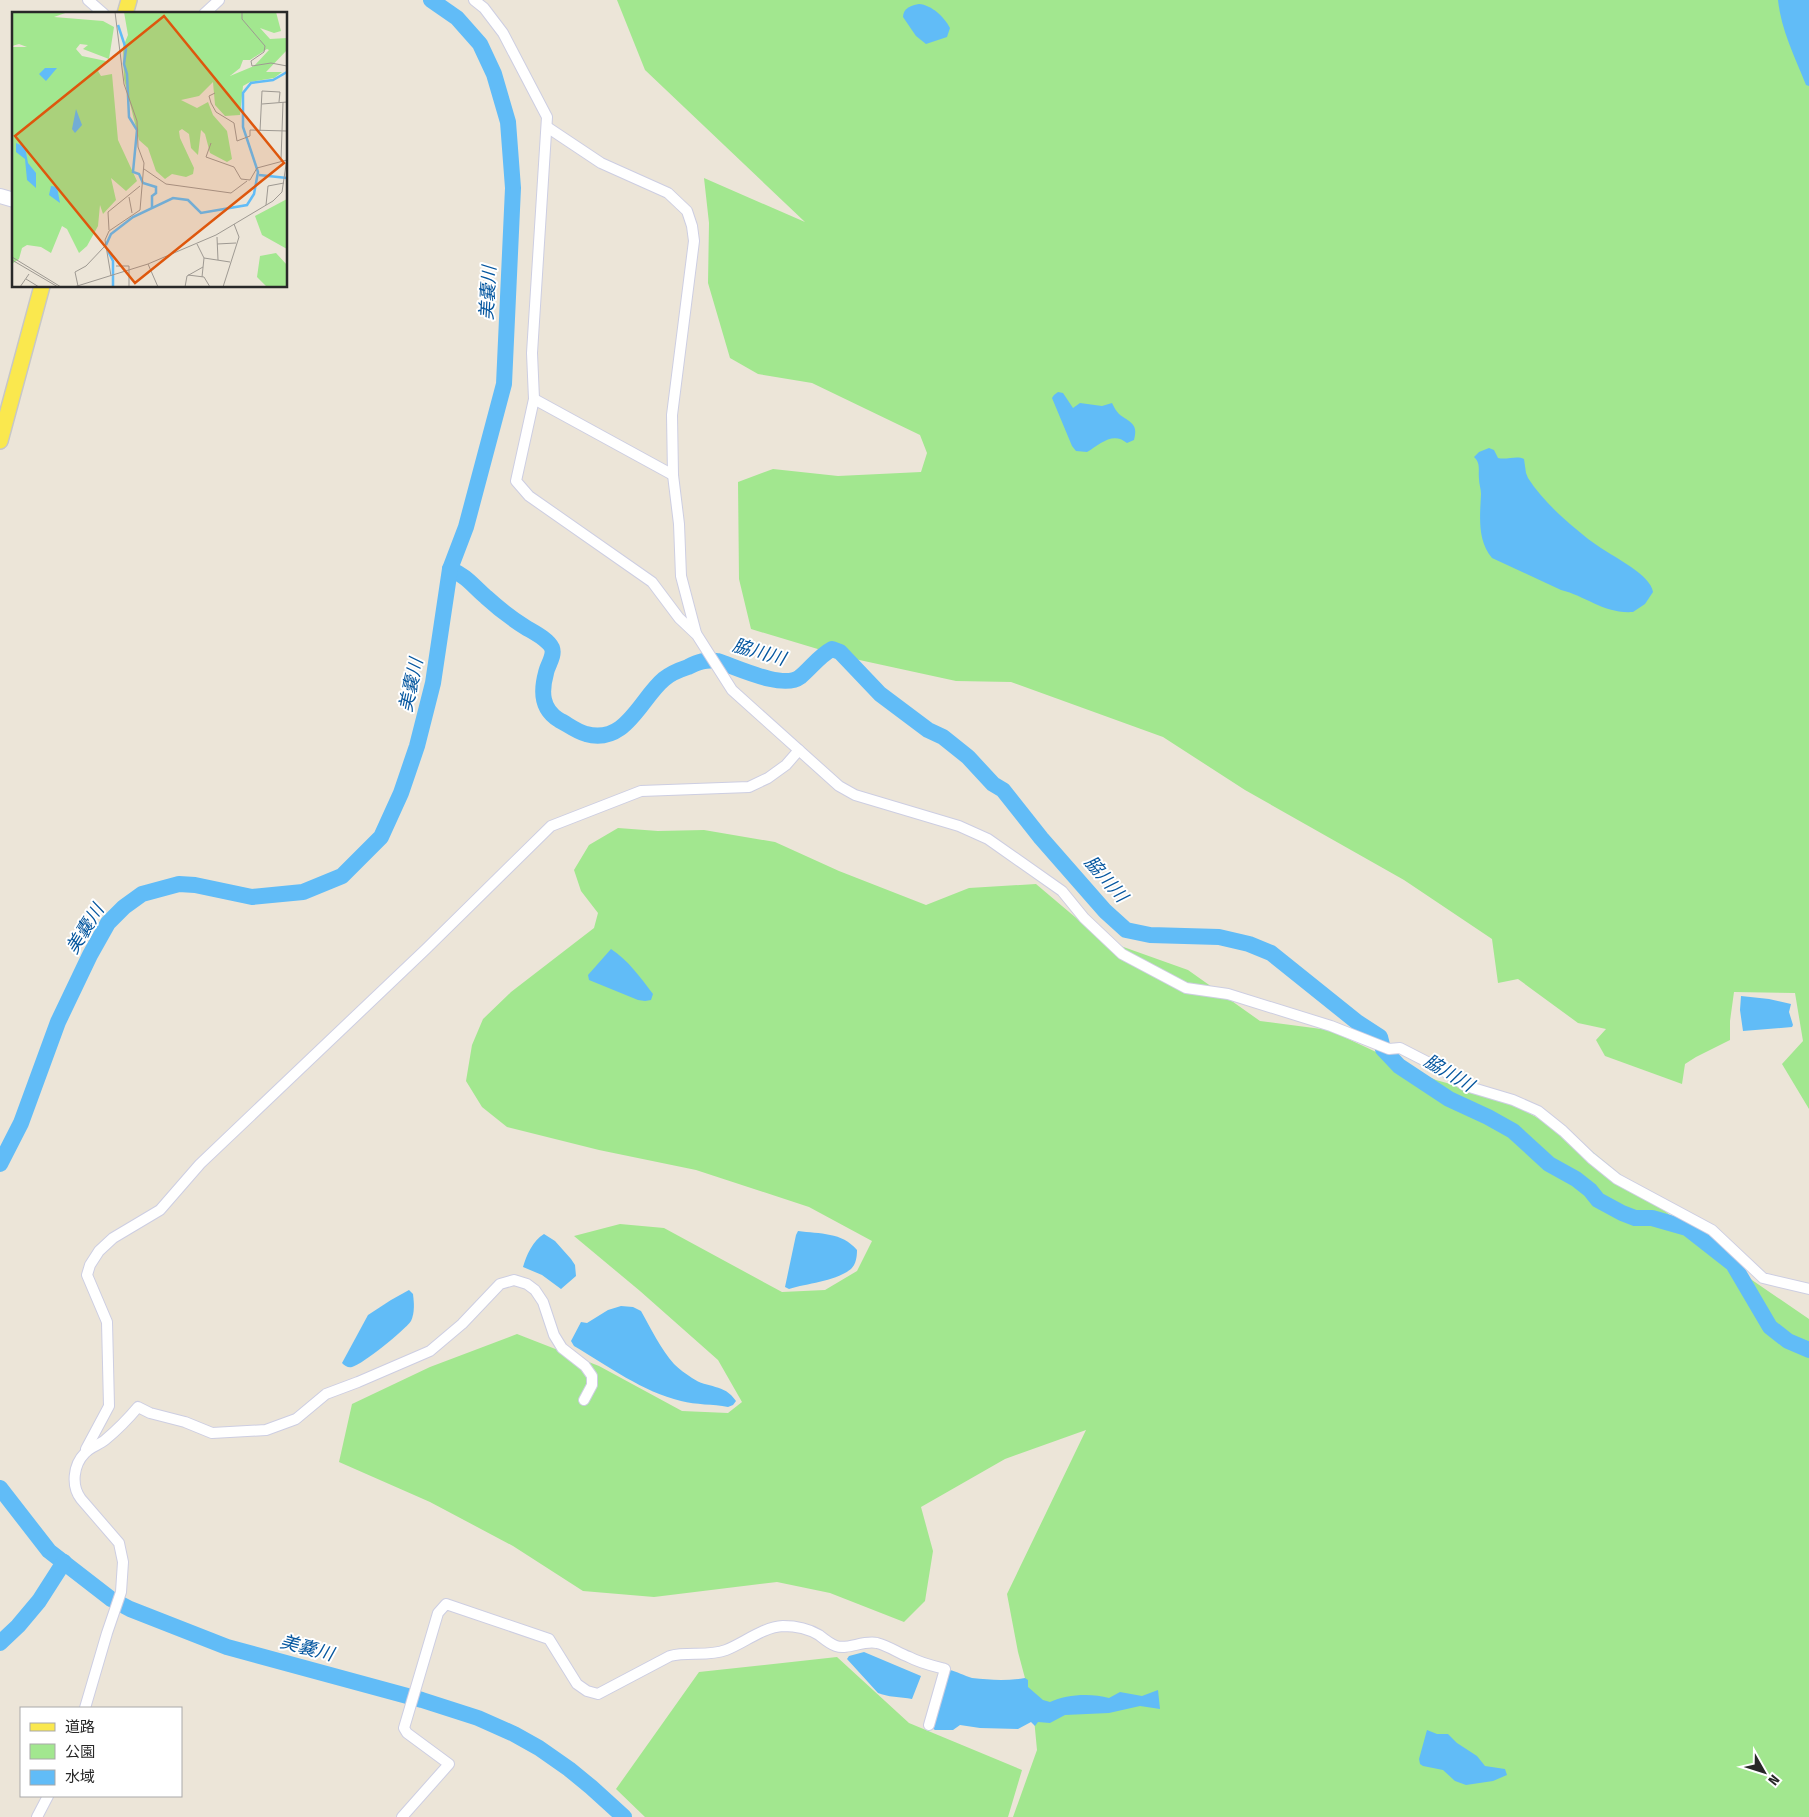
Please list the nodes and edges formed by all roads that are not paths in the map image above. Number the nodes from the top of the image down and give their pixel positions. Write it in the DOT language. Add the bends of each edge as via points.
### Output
graph roads {
  1 [pos="88,0"];
  2 [pos="219,0"];
  3 [pos="474,0"];
  4 [pos="102,12"];
  5 [pos="206,12"];
  6 [pos="547,127"];
  7 [pos="41,288"];
  8 [pos="534,399"];
  9 [pos="0,442"];
  10 [pos="672,474"];
  11 [pos="697,635"];
  12 [pos="799,750"];
  13 [pos="1809,1289"];
  14 [pos="584,1400"];
  15 [pos="87,1451"];
  16 [pos="85,1707"];
  17 [pos="929,1725"];
  18 [pos="47,1797"];
  19 [pos="37,1817"];
  20 [pos="402,1817"];
  1 -- 4 [label="street"];
  2 -- 5 [label="street"];
  3 -- 6 [label="street" via="502,33 547,117"];
  6 -- 8 [label="street" via="532,353"];
  6 -- 10 [label="street" via="601,163 668,193 687,211 694,241 672,415"];
  7 -- 9 [label="main road"];
  8 -- 10 [label="street"];
  8 -- 11 [label="street" via="516,481 529,496 652,582 679,618"];
  10 -- 11 [label="street" via="679,524 681,576"];
  11 -- 12 [label="street" via="732,690"];
  12 -- 13 [label="street" via="839,786 855,795 959,826 988,839 1062,891 1084,918 1122,954 1186,988 1228,994 1331,1026 1389,1049 1400,1048 1466,1086 1538,1111 1617,1179 1712,1230 1763,1278"];
  12 -- 15 [label="street" via="786,765 749,787 641,791 550,826 200,1164 160,1210 113,1238 99,1251 87,1275 107,1322 109,1406"];
  14 -- 15 [label="street" via="592,1385 592,1376 562,1348 535,1290 514,1280 500,1284 462,1324 430,1351 326,1394 296,1419 266,1430 212,1433 138,1407 122,1426"];
  15 -- 16 [label="street" via="78,1465 75,1492 120,1543 123,1562 121,1592"];
  17 -- 20 [label="street" via="945,1669 875,1643 836,1646 814,1632 781,1626 711,1654 682,1652 670,1656 598,1694 587,1692 576,1684 549,1639 446,1604 438,1613 404,1728 406,1734 449,1764"];
  18 -- 19 [label="street"];
}
